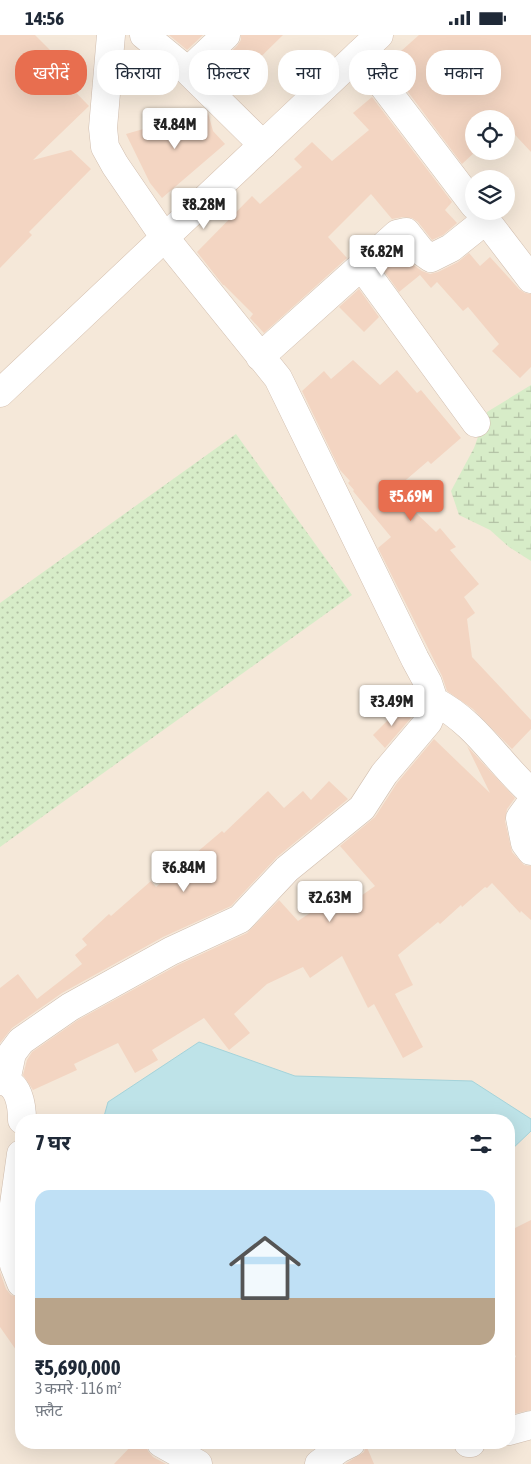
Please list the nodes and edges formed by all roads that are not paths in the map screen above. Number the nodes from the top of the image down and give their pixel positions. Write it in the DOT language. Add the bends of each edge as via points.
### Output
graph roads {
  1 [pos="111,35"];
  2 [pos="144,35"];
  3 [pos="226,35"];
  4 [pos="379,35"];
  5 [pos="363,50"];
  6 [pos="349,63"];
  7 [pos="188,71"];
  8 [pos="390,95"];
  9 [pos="263,145"];
  10 [pos="465,194"];
  11 [pos="473,220"];
  12 [pos="485,220"];
  13 [pos="165,238"];
  14 [pos="362,267"];
  15 [pos="531,279"];
  16 [pos="260,357"];
  17 [pos="0,393"];
  18 [pos="476,423"];
  19 [pos="434,701"];
  20 [pos="531,792"];
  21 [pos="531,803"];
  22 [pos="531,851"];
  23 [pos="3,1081"];
  24 [pos="22,1114"];
  25 [pos="15,1197"];
  26 [pos="15,1268"];
  27 [pos="531,1425"];
  28 [pos="515,1429"];
  29 [pos="172,1449"];
  30 [pos="339,1449"];
  31 [pos="198,1464"];
  32 [pos="319,1464"];
  1 -- 13 [label="street" via="103,128 106,147"];
  2 -- 7 [label="street"];
  3 -- 7 [label="street"];
  4 -- 5 [label="street"];
  6 -- 9 [label="street"];
  7 -- 9 [label="street"];
  8 -- 10 [label="street"];
  9 -- 13 [label="street"];
  11 -- 14 [label="street" via="451,248 431,258 406,232 397,234"];
  12 -- 15 [label="street"];
  13 -- 16 [label="street"];
  13 -- 17 [label="street"];
  14 -- 16 [label="street"];
  14 -- 18 [label="street"];
  16 -- 19 [label="street" via="278,378"];
  19 -- 20 [label="street" via="467,723"];
  19 -- 23 [label="street" via="428,723 384,774 362,808 287,869 240,919 171,951 70,1007 30,1034 12,1053"];
  21 -- 22 [label="street" via="520,818 525,843"];
  23 -- 24 [label="street" via="11,1084 17,1094"];
  25 -- 26 [label="street" via="9,1240"];
  27 -- 28 [label="street"];
  29 -- 31 [label="street"];
  30 -- 32 [label="street"];
}
